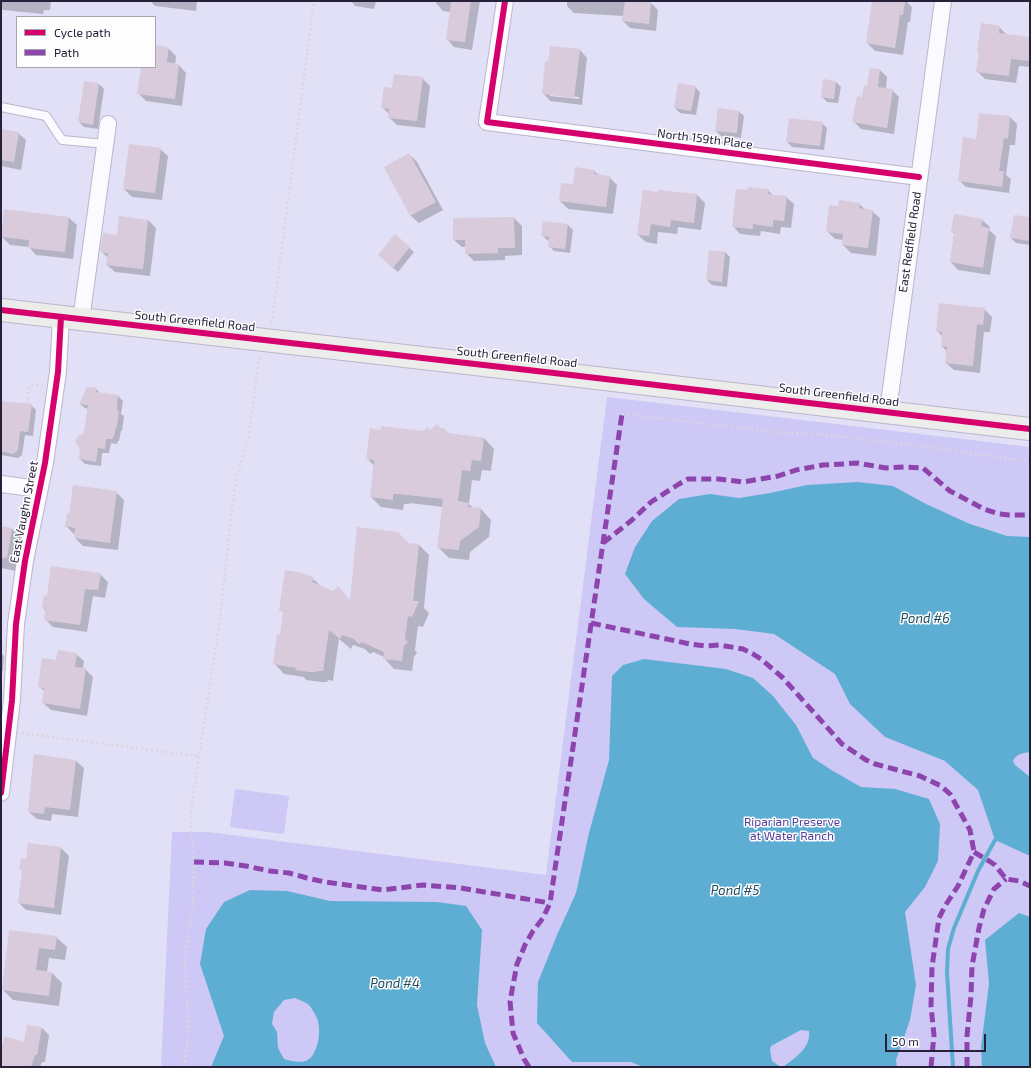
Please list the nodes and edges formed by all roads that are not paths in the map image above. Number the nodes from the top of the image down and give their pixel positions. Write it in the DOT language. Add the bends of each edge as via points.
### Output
graph roads {
  1 [pos="505,1"];
  2 [pos="943,1"];
  3 [pos="1,107"];
  4 [pos="108,124"];
  5 [pos="106,144"];
  6 [pos="919,177"];
  7 [pos="1,310"];
  8 [pos="71,319"];
  9 [pos="888,412"];
  10 [pos="1030,429"];
  11 [pos="1,484"];
  12 [pos="39,489"];
  13 [pos="10,733"];
  14 [pos="4,751"];
  15 [pos="1,793"];
  1 -- 6 [label="street, North 159th Place" via="487,122"];
  2 -- 6 [label="street, East Redfield Road"];
  3 -- 5 [label="lane" via="46,116 62,140"];
  4 -- 5 [label="street, East Vaughn Street"];
  5 -- 8 [label="street, East Vaughn Street"];
  6 -- 9 [label="street, East Redfield Road"];
  7 -- 8 [label="main road, South Greenfield Road"];
  8 -- 9 [label="main road, South Greenfield Road"];
  8 -- 12 [label="street, East Vaughn Street" via="58,372"];
  9 -- 10 [label="main road, South Greenfield Road"];
  11 -- 12 [label="street"];
  12 -- 13 [label="street, East Vaughn Street" via="16,624"];
  13 -- 14 [label="street, East Vaughn Street"];
  14 -- 15 [label="street, East Vaughn Street"];
}
